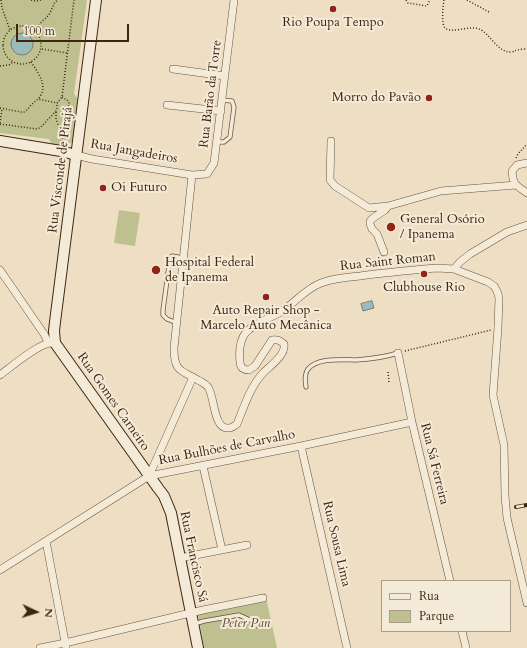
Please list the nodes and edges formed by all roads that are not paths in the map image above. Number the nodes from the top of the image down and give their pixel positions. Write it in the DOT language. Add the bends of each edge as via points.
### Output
graph roads {
  1 [pos="96,0"];
  2 [pos="234,0"];
  3 [pos="173,69"];
  4 [pos="225,76"];
  5 [pos="222,100"];
  6 [pos="167,105"];
  7 [pos="221,110"];
  8 [pos="332,141"];
  9 [pos="0,142"];
  10 [pos="217,142"];
  11 [pos="76,155"];
  12 [pos="527,163"];
  13 [pos="192,175"];
  14 [pos="523,189"];
  15 [pos="388,206"];
  16 [pos="527,225"];
  17 [pos="384,252"];
  18 [pos="183,258"];
  19 [pos="454,269"];
  20 [pos="0,270"];
  21 [pos="177,323"];
  22 [pos="51,343"];
  23 [pos="398,353"];
  24 [pos="0,374"];
  25 [pos="193,377"];
  26 [pos="306,387"];
  27 [pos="412,422"];
  28 [pos="302,446"];
  29 [pos="203,466"];
  30 [pos="149,476"];
  31 [pos="46,541"];
  32 [pos="247,545"];
  33 [pos="222,550"];
  34 [pos="180,558"];
  35 [pos="0,570"];
  36 [pos="450,580"];
  37 [pos="263,598"];
  38 [pos="527,603"];
  39 [pos="191,614"];
  40 [pos="193,624"];
  41 [pos="258,626"];
  42 [pos="462,632"];
  43 [pos="66,646"];
  44 [pos="40,648"];
  45 [pos="198,648"];
  46 [pos="347,648"];
  47 [pos="466,648"];
  1 -- 11 [label="main road, Rua Visconde de Pirajá"];
  2 -- 4 [label="street, Rua Barão da Torre"];
  3 -- 4 [label="street"];
  4 -- 5 [label="street, Rua Barão da Torre"];
  5 -- 7 [label="street, Rua Barão da Torre"];
  5 -- 10 [label="lane" via="232,101 234,107 230,137 224,142"];
  6 -- 7 [label="street"];
  7 -- 10 [label="street, Rua Barão da Torre"];
  8 -- 15 [label="street" via="330,180 335,186 369,208"];
  9 -- 11 [label="main road, Rua Jangadeiros"];
  10 -- 13 [label="street, Rua Barão da Torre" via="214,163 207,174"];
  11 -- 13 [label="street, Rua Jangadeiros"];
  11 -- 22 [label="main road, Rua Visconde de Pirajá"];
  12 -- 14 [label="street" via="512,169 513,180"];
  13 -- 18 [label="street"];
  14 -- 15 [label="street" via="440,191"];
  15 -- 17 [label="street" via="370,221"];
  16 -- 19 [label="street" via="507,232 470,254"];
  18 -- 21 [label="street"];
  18 -- 21 [label="lane" via="170,258 163,310 163,315 167,319"];
  19 -- 25 [label="street, Rua Saint Roman" via="424,268 323,282 305,292 282,312 254,325 240,341 242,368 249,370 255,366 272,340 280,341 285,347 281,355 254,384 234,427 224,428 219,424 211,392 205,383"];
  19 -- 38 [label="street, Rua Saint Roman" via="488,282 498,291 493,395 504,445 507,518"];
  20 -- 22 [label="street, Rua Gomes Carneiro"];
  21 -- 25 [label="street" via="175,362 181,371"];
  22 -- 24 [label="street" via="37,348"];
  22 -- 30 [label="main road, Rua Gomes Carneiro"];
  23 -- 26 [label="lane" via="315,364 305,375"];
  23 -- 27 [label="street, Rua Sá Ferreira"];
  25 -- 30 [label="street"];
  27 -- 28 [label="street, Rua Bulhões de Carvalho"];
  27 -- 36 [label="street, Rua Sá Ferreira"];
  28 -- 29 [label="street, Rua Bulhões de Carvalho"];
  28 -- 46 [label="street, Rua Sousa Lima"];
  29 -- 30 [label="street, Rua Bulhões de Carvalho"];
  29 -- 33 [label="street"];
  30 -- 31 [label="street, Rua Bulhões de Carvalho"];
  30 -- 34 [label="main road, Rua Francisco Sá" via="168,505"];
  31 -- 35 [label="street, Rua Bulhões de Carvalho"];
  31 -- 43 [label="street"];
  32 -- 33 [label="street"];
  33 -- 34 [label="street"];
  34 -- 39 [label="main road, Rua Francisco Sá"];
  37 -- 39 [label="street"];
  39 -- 40 [label="main road, Rua Francisco Sá"];
  39 -- 43 [label="street"];
  40 -- 41 [label="lane" via="239,615"];
  40 -- 45 [label="main road, Rua Francisco Sá"];
  42 -- 47 [label="street"];
  43 -- 44 [label="street"];
}
